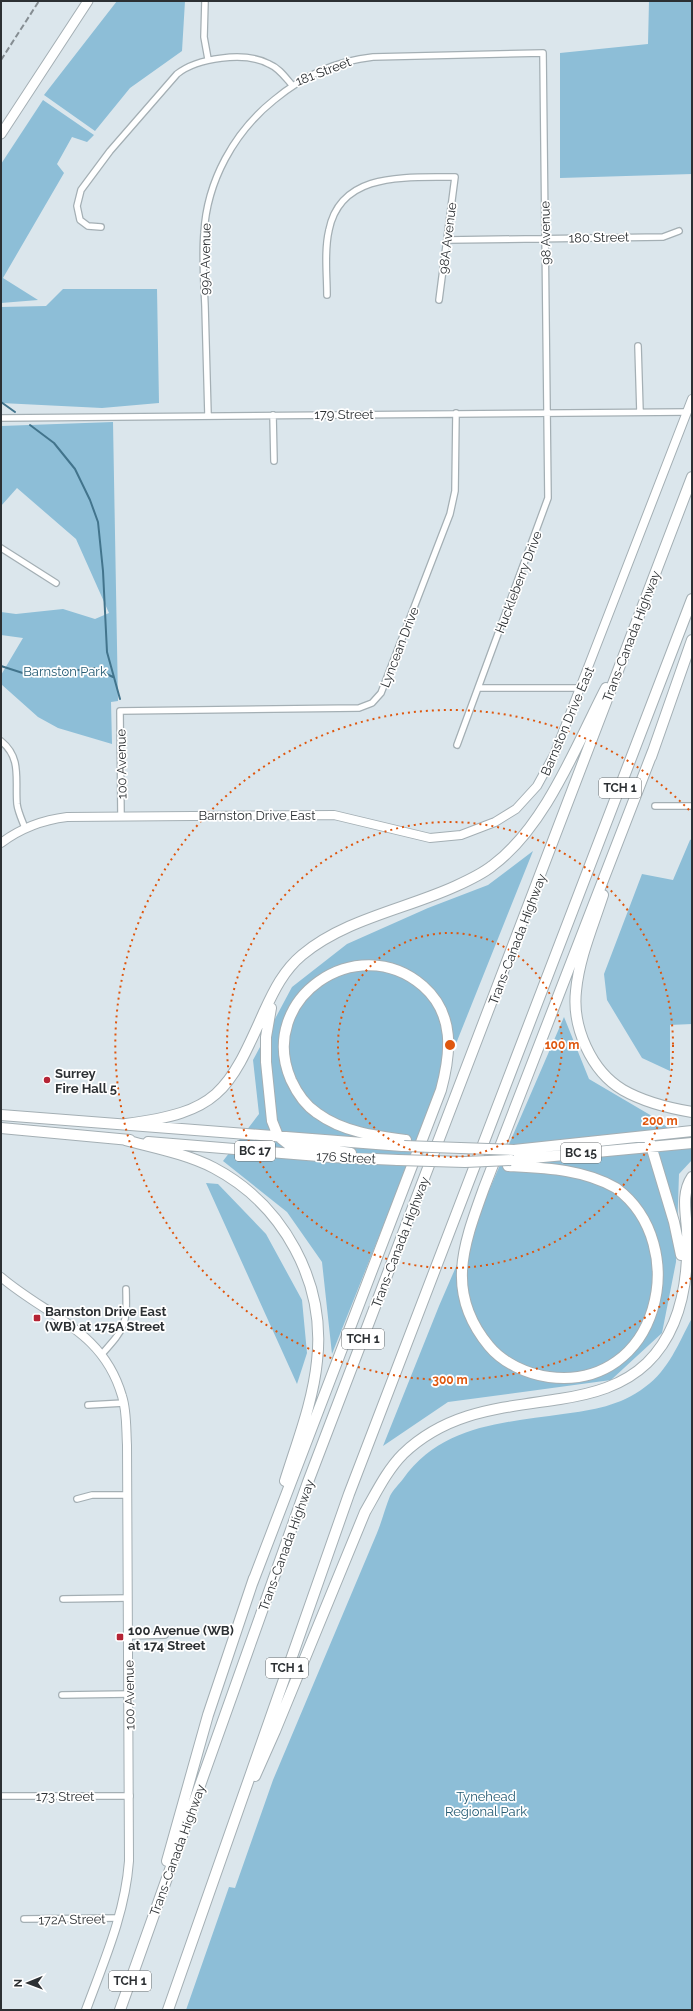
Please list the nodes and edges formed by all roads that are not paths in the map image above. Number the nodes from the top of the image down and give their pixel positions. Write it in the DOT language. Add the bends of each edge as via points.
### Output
graph roads {
  1 [pos="88,1"];
  2 [pos="205,1"];
  3 [pos="543,53"];
  4 [pos="208,59"];
  5 [pos="292,85"];
  6 [pos="1,134"];
  7 [pos="101,228"];
  8 [pos="678,231"];
  9 [pos="545,238"];
  10 [pos="447,240"];
  11 [pos="327,295"];
  12 [pos="439,300"];
  13 [pos="638,346"];
  14 [pos="692,399"];
  15 [pos="640,412"];
  16 [pos="687,412"];
  17 [pos="456,413"];
  18 [pos="547,413"];
  19 [pos="208,415"];
  20 [pos="273,415"];
  21 [pos="1,418"];
  22 [pos="274,461"];
  23 [pos="692,477"];
  24 [pos="1,548"];
  25 [pos="56,583"];
  26 [pos="692,599"];
  27 [pos="692,640"];
  28 [pos="624,652"];
  29 [pos="478,688"];
  30 [pos="582,688"];
  31 [pos="120,711"];
  32 [pos="1,741"];
  33 [pos="457,745"];
  34 [pos="653,751"];
  35 [pos="655,806"];
  36 [pos="692,806"];
  37 [pos="122,816"];
  38 [pos="25,828"];
  39 [pos="1,842"];
  40 [pos="276,985"];
  41 [pos="692,1112"];
  42 [pos="1,1115"];
  43 [pos="126,1124"];
  44 [pos="1,1128"];
  45 [pos="692,1131"];
  46 [pos="278,1136"];
  47 [pos="125,1140"];
  48 [pos="649,1140"];
  49 [pos="405,1143"];
  50 [pos="692,1143"];
  51 [pos="384,1159"];
  52 [pos="509,1163"];
  53 [pos="692,1178"];
  54 [pos="685,1275"];
  55 [pos="1,1277"];
  56 [pos="126,1289"];
  57 [pos="102,1354"];
  58 [pos="124,1403"];
  59 [pos="88,1405"];
  60 [pos="128,1495"];
  61 [pos="77,1499"];
  62 [pos="252,1584"];
  63 [pos="128,1598"];
  64 [pos="63,1599"];
  65 [pos="165,1635"];
  66 [pos="128,1636"];
  67 [pos="128,1694"];
  68 [pos="62,1695"];
  69 [pos="1,1796"];
  70 [pos="130,1796"];
  71 [pos="226,1841"];
  72 [pos="119,1918"];
  73 [pos="24,1920"];
  74 [pos="141,1952"];
  75 [pos="86,2010"];
  76 [pos="120,2010"];
  77 [pos="168,2010"];
  1 -- 6 [label="main road"];
  2 -- 4 [label="street" via="204,22"];
  3 -- 5 [label="street, 181 Street" via="373,57 352,60 314,73"];
  3 -- 9 [label="street, 98 Avenue"];
  4 -- 5 [label="street, 181 Street" via="261,60 275,67"];
  4 -- 7 [label="street, 181 Street" via="184,68 176,74 110,151 81,190 77,206 80,220 88,226"];
  5 -- 19 [label="street, 99A Avenue" via="259,112 244,130 222,164 208,209 203,258"];
  8 -- 9 [label="street, 180 Street" via="663,237"];
  9 -- 10 [label="street, 180 Street"];
  9 -- 18 [label="street, 98 Avenue"];
  10 -- 11 [label="street, 98A Avenue" via="455,176 383,179 364,186 346,199 333,216 328,232"];
  10 -- 12 [label="street, 98A Avenue"];
  13 -- 15 [label="street"];
  14 -- 16 [label="street, Barnston Drive East"];
  15 -- 16 [label="street, 179 Street"];
  15 -- 18 [label="street, 179 Street"];
  16 -- 30 [label="street, Barnston Drive East"];
  17 -- 18 [label="street, 179 Street"];
  17 -- 20 [label="street, 179 Street"];
  17 -- 31 [label="street, Lyncean Drive" via="455,491 450,514 381,693 372,704 358,708"];
  18 -- 29 [label="street, Huckleberry Drive" via="547,503"];
  19 -- 20 [label="street, 179 Street"];
  19 -- 21 [label="street, 179 Street"];
  20 -- 22 [label="street"];
  23 -- 28 [label="highway, Trans-Canada Highway / TCH 1"];
  24 -- 25 [label="street"];
  26 -- 71 [label="highway, TCH 1" via="349,1494"];
  27 -- 34 [label="highway"];
  28 -- 40 [label="highway" via="541,812 526,834 509,851 491,867 455,886 343,930 314,947 293,964"];
  28 -- 74 [label="highway, Trans-Canada Highway / TCH 1" via="576,784 308,1482"];
  29 -- 30 [label="street"];
  29 -- 33 [label="street, Huckleberry Drive"];
  30 -- 37 [label="street, Barnston Drive East" via="554,755 537,786 506,816 480,830 430,838 334,815"];
  31 -- 37 [label="street, 100 Avenue"];
  32 -- 38 [label="street" via="10,748 16,760 17,806"];
  34 -- 41 [label="highway" via="591,931 578,975 576,1011 579,1031 586,1047 608,1078 622,1089 649,1102"];
  34 -- 52 [label="highway" via="472,1220 461,1266 463,1296 471,1320 484,1340 501,1358 526,1371 561,1379 577,1378 614,1365 633,1352 648,1334 658,1317 665,1296 667,1275 658,1233 638,1205 621,1191 601,1181 565,1170"];
  35 -- 36 [label="street"];
  37 -- 38 [label="street, Barnston Drive East" via="67,817 51,819"];
  38 -- 39 [label="street, Barnston Drive East"];
  40 -- 43 [label="highway" via="233,1077 217,1094 182,1114"];
  40 -- 46 [label="highway" via="268,1018 266,1062 272,1121"];
  42 -- 43 [label="highway, 176 Street / BC 17"];
  43 -- 46 [label="highway, 176 Street / BC 17"];
  44 -- 47 [label="highway, 176 Street / BC 17"];
  45 -- 48 [label="highway, BC 15"];
  46 -- 49 [label="highway, 176 Street / BC 17"];
  46 -- 51 [label="highway" via="288,1144"];
  47 -- 51 [label="highway, 176 Street / BC 17" via="271,1153"];
  47 -- 62 [label="highway" via="200,1162 226,1174 245,1188 278,1221 291,1241 304,1267 313,1295 318,1327 313,1387"];
  48 -- 49 [label="highway, BC 15, bridge" via="514,1150"];
  48 -- 50 [label="highway, BC 15"];
  48 -- 52 [label="highway, BC 15"];
  48 -- 54 [label="highway" via="678,1236"];
  49 -- 62 [label="highway" via="354,1131 327,1120 306,1104 289,1075 285,1038 291,1015 303,995 338,970 360,965 381,966 399,971 421,984 435,1000 444,1018 449,1041 448,1066"];
  51 -- 52 [label="highway, 176 Street / BC 17, bridge"];
  53 -- 54 [label="highway" via="685,1200"];
  54 -- 71 [label="highway" via="682,1298 669,1334 647,1362 624,1380 584,1395 486,1410 464,1417 444,1425 403,1455 380,1485 365,1512 275,1731"];
  55 -- 57 [label="street" via="65,1320"];
  56 -- 57 [label="street" via="126,1317 123,1327"];
  57 -- 58 [label="street, 100 Avenue" via="114,1375"];
  58 -- 59 [label="street"];
  58 -- 60 [label="street, 100 Avenue"];
  60 -- 61 [label="street" via="92,1495"];
  60 -- 63 [label="street, 100 Avenue"];
  62 -- 74 [label="highway" via="208,1715"];
  63 -- 64 [label="street"];
  63 -- 66 [label="street, 100 Avenue"];
  65 -- 66 [label="street"];
  66 -- 67 [label="street, 100 Avenue"];
  67 -- 68 [label="street"];
  67 -- 70 [label="street, 100 Avenue"];
  69 -- 70 [label="street, 173 Street"];
  70 -- 72 [label="street, 100 Avenue" via="128,1876"];
  71 -- 77 [label="highway, TCH 1"];
  72 -- 73 [label="street, 172A Street"];
  72 -- 75 [label="street, 100 Avenue"];
  74 -- 76 [label="highway, Trans-Canada Highway / TCH 1"];
}
